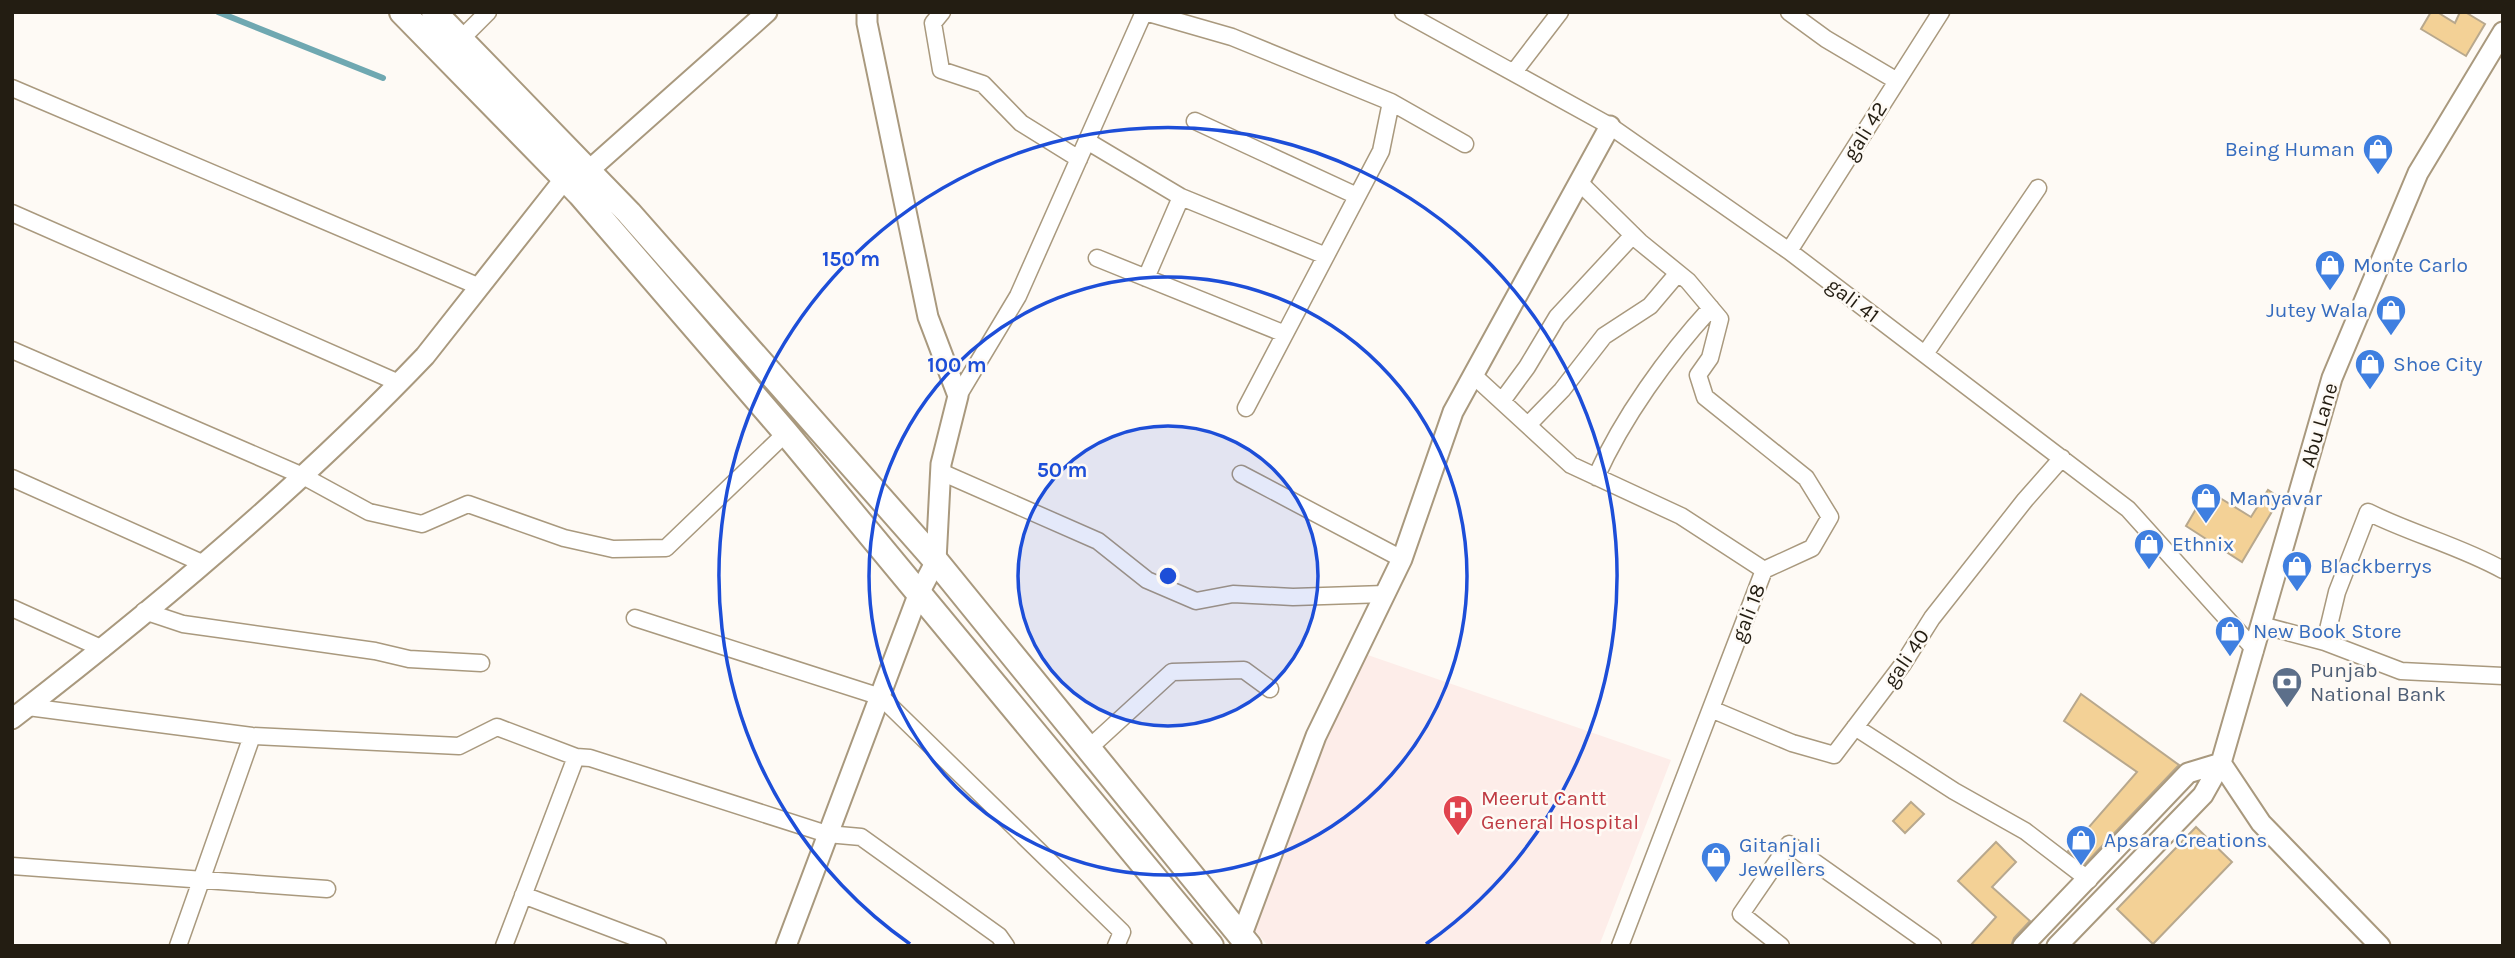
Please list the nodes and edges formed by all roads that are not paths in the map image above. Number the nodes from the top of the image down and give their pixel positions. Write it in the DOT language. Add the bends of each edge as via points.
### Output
graph roads {
  1 [pos="402,12"];
  2 [pos="434,12"];
  3 [pos="488,12"];
  4 [pos="767,12"];
  5 [pos="867,12"];
  6 [pos="942,12"];
  7 [pos="1145,12"];
  8 [pos="1403,12"];
  9 [pos="1560,12"];
  10 [pos="1789,12"];
  11 [pos="1941,12"];
  12 [pos="2503,32"];
  13 [pos="461,39"];
  14 [pos="1514,72"];
  15 [pos="1896,81"];
  16 [pos="12,88"];
  17 [pos="1391,102"];
  18 [pos="1195,121"];
  19 [pos="1610,126"];
  20 [pos="1087,141"];
  21 [pos="1465,144"];
  22 [pos="1079,159"];
  23 [pos="576,175"];
  24 [pos="1578,182"];
  25 [pos="2038,188"];
  26 [pos="1357,196"];
  27 [pos="1181,197"];
  28 [pos="12,213"];
  29 [pos="1633,235"];
  30 [pos="1789,251"];
  31 [pos="1326,256"];
  32 [pos="1097,258"];
  33 [pos="1678,273"];
  34 [pos="1146,278"];
  35 [pos="480,287"];
  36 [pos="1711,308"];
  37 [pos="1285,334"];
  38 [pos="12,350"];
  39 [pos="1925,354"];
  40 [pos="1473,375"];
  41 [pos="399,383"];
  42 [pos="958,396"];
  43 [pos="1502,401"];
  44 [pos="1246,408"];
  45 [pos="1528,425"];
  46 [pos="786,433"];
  47 [pos="2062,458"];
  48 [pos="941,472"];
  49 [pos="1241,474"];
  50 [pos="303,476"];
  51 [pos="1596,477"];
  52 [pos="12,478"];
  53 [pos="1402,559"];
  54 [pos="202,562"];
  55 [pos="936,562"];
  56 [pos="1764,570"];
  57 [pos="2503,570"];
  58 [pos="1385,594"];
  59 [pos="918,595"];
  60 [pos="12,608"];
  61 [pos="144,611"];
  62 [pos="635,618"];
  63 [pos="2261,625"];
  64 [pos="2325,642"];
  65 [pos="103,649"];
  66 [pos="2255,650"];
  67 [pos="481,663"];
  68 [pos="2503,676"];
  69 [pos="1270,689"];
  70 [pos="881,697"];
  71 [pos="1711,709"];
  72 [pos="20,713"];
  73 [pos="1855,727"];
  74 [pos="252,736"];
  75 [pos="1089,748"];
  76 [pos="576,757"];
  77 [pos="2221,763"];
  78 [pos="827,834"];
  79 [pos="12,866"];
  80 [pos="201,880"];
  81 [pos="2089,880"];
  82 [pos="327,889"];
  83 [pos="523,895"];
  84 [pos="1245,941"];
  85 [pos="178,946"];
  86 [pos="504,946"];
  87 [pos="658,946"];
  88 [pos="786,946"];
  89 [pos="1006,946"];
  90 [pos="1116,946"];
  91 [pos="1211,946"];
  92 [pos="1620,946"];
  93 [pos="1782,946"];
  94 [pos="1933,946"];
  95 [pos="2023,946"];
  96 [pos="2057,946"];
  97 [pos="2380,946"];
  1 -- 23 [label="main road"];
  2 -- 13 [label="main road"];
  3 -- 13 [label="street"];
  4 -- 23 [label="street"];
  5 -- 42 [label="street" via="928,317"];
  6 -- 22 [label="street" via="933,23 941,70 983,84 1021,123"];
  7 -- 17 [label="street" via="1232,37"];
  7 -- 20 [label="street"];
  8 -- 14 [label="street, gali 41"];
  9 -- 14 [label="street"];
  10 -- 15 [label="street"];
  11 -- 15 [label="street, gali 42"];
  12 -- 63 [label="street, Abu Lane" via="2418,173 2332,378"];
  13 -- 23 [label="main road"];
  14 -- 19 [label="street, gali 41"];
  15 -- 30 [label="street, gali 42"];
  16 -- 35 [label="street"];
  17 -- 21 [label="street"];
  17 -- 26 [label="street" via="1381,151"];
  18 -- 26 [label="street"];
  19 -- 24 [label="street"];
  19 -- 30 [label="street, gali 41"];
  20 -- 22 [label="street"];
  20 -- 27 [label="street"];
  22 -- 42 [label="street" via="1018,296"];
  23 -- 35 [label="street"];
  23 -- 46 [label="main road"];
  23 -- 55 [label="main road" via="629,213"];
  24 -- 29 [label="street"];
  24 -- 40 [label="street"];
  25 -- 39 [label="street"];
  26 -- 31 [label="street"];
  27 -- 31 [label="street"];
  27 -- 34 [label="street"];
  28 -- 41 [label="street"];
  29 -- 33 [label="street"];
  29 -- 43 [label="street" via="1557,317"];
  30 -- 39 [label="street, gali 41"];
  31 -- 37 [label="street"];
  32 -- 34 [label="street"];
  33 -- 36 [label="street"];
  33 -- 45 [label="street" via="1650,306 1604,336"];
  34 -- 37 [label="street"];
  35 -- 41 [label="street"];
  36 -- 51 [label="street" via="1682,340"];
  36 -- 56 [label="street" via="1720,319 1710,358 1698,375 1705,397 1806,478 1830,517 1812,548"];
  37 -- 44 [label="street"];
  38 -- 50 [label="street"];
  39 -- 47 [label="street, gali 41"];
  40 -- 43 [label="street, gali 18"];
  40 -- 53 [label="street" via="1453,412"];
  41 -- 50 [label="street"];
  42 -- 48 [label="street"];
  43 -- 45 [label="street, gali 18"];
  45 -- 51 [label="street, gali 18" via="1572,465"];
  46 -- 50 [label="street" via="666,548 613,549 565,538 468,504 422,524 395,519 369,512"];
  46 -- 59 [label="main road"];
  47 -- 66 [label="street, gali 41" via="2128,509"];
  47 -- 73 [label="street, gali 40" via="1932,618"];
  48 -- 55 [label="street"];
  48 -- 58 [label="street" via="1098,541 1147,580 1196,601 1233,594"];
  49 -- 53 [label="street"];
  50 -- 54 [label="street"];
  51 -- 56 [label="street, gali 18" via="1681,516"];
  52 -- 54 [label="street"];
  53 -- 58 [label="street"];
  54 -- 61 [label="street"];
  55 -- 59 [label="street"];
  55 -- 75 [label="main road"];
  56 -- 71 [label="street, gali 18"];
  57 -- 64 [label="street" via="2368,512 2337,592"];
  58 -- 84 [label="street" via="1316,736"];
  59 -- 70 [label="street"];
  59 -- 91 [label="main road"];
  60 -- 65 [label="street"];
  61 -- 65 [label="street"];
  61 -- 67 [label="street" via="183,624 409,659"];
  62 -- 70 [label="street"];
  63 -- 64 [label="street"];
  63 -- 66 [label="street, Abu Lane"];
  64 -- 68 [label="street" via="2400,671"];
  65 -- 72 [label="street"];
  66 -- 77 [label="street, Abu Lane"];
  69 -- 75 [label="street" via="1244,670 1172,672"];
  70 -- 78 [label="street"];
  70 -- 90 [label="street" via="1122,932"];
  71 -- 73 [label="street, gali 40" via="1834,755"];
  71 -- 92 [label="street, gali 18"];
  72 -- 74 [label="street"];
  73 -- 81 [label="street" via="2025,831"];
  74 -- 76 [label="street" via="459,746 497,727"];
  74 -- 80 [label="street"];
  75 -- 84 [label="main road"];
  76 -- 78 [label="street"];
  76 -- 83 [label="street"];
  77 -- 81 [label="street" via="2188,773"];
  77 -- 96 [label="street, Abu Lane" via="2203,795"];
  77 -- 97 [label="street" via="2261,823"];
  78 -- 88 [label="street"];
  78 -- 89 [label="street" via="861,837 999,936"];
  79 -- 80 [label="street"];
  80 -- 82 [label="street"];
  80 -- 85 [label="street"];
  81 -- 95 [label="street"];
  83 -- 86 [label="street"];
  83 -- 87 [label="street"];
  93 -- 94 [label="street" via="1741,914 1788,844"];
}
